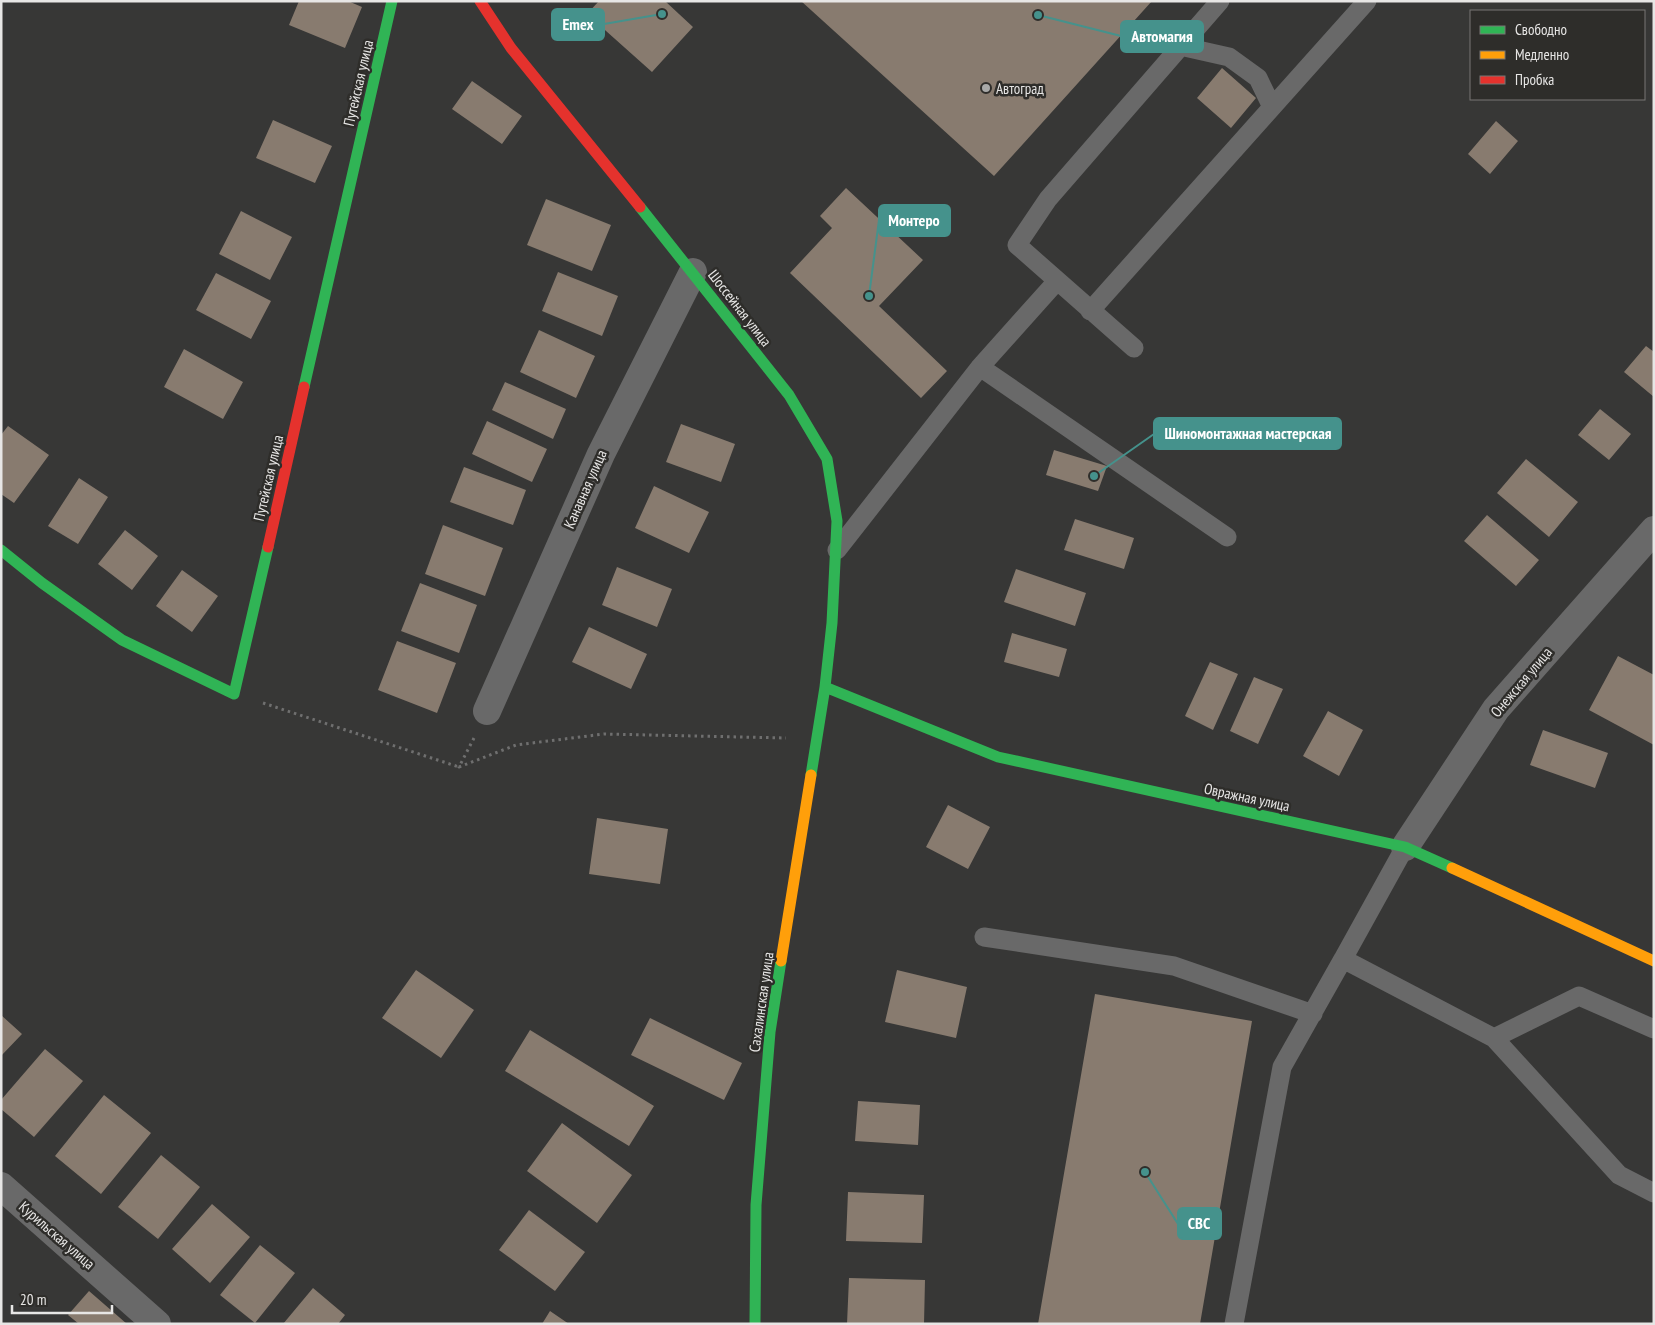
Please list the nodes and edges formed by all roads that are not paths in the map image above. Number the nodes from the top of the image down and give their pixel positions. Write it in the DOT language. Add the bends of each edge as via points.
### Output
graph roads {
  1 [pos="392,1"];
  2 [pos="480,1"];
  3 [pos="1220,1"];
  4 [pos="1367,1"];
  5 [pos="1180,46"];
  6 [pos="1272,107"];
  7 [pos="693,272"];
  8 [pos="1058,281"];
  9 [pos="1090,311"];
  10 [pos="1134,348"];
  11 [pos="980,367"];
  12 [pos="1654,530"];
  13 [pos="1227,537"];
  14 [pos="1,550"];
  15 [pos="837,550"];
  16 [pos="825,686"];
  17 [pos="487,711"];
  18 [pos="1405,846"];
  19 [pos="984,937"];
  20 [pos="1343,959"];
  21 [pos="1654,961"];
  22 [pos="1313,1014"];
  23 [pos="1654,1029"];
  24 [pos="1494,1038"];
  25 [pos="1,1186"];
  26 [pos="1654,1194"];
  27 [pos="157,1324"];
  28 [pos="755,1324"];
  29 [pos="1234,1324"];
  1 -- 14 [label="street, Путейская улица" via="234,694 122,640"];
  2 -- 7 [label="street, Шоссейная улица" via="511,48"];
  3 -- 5 [label="lane"];
  4 -- 6 [label="lane"];
  5 -- 6 [label="lane" via="1229,57 1258,78"];
  5 -- 8 [label="lane" via="1048,200 1017,245"];
  6 -- 9 [label="lane"];
  7 -- 15 [label="street, Шоссейная улица" via="789,395 827,459 837,521"];
  7 -- 17 [label="street, Канавная улица" via="601,454"];
  8 -- 9 [label="lane"];
  8 -- 11 [label="lane"];
  9 -- 10 [label="lane"];
  11 -- 13 [label="lane"];
  11 -- 15 [label="lane"];
  12 -- 18 [label="street, Онежская улица" via="1496,709"];
  15 -- 16 [label="street, Шоссейная улица"];
  16 -- 18 [label="street, Овражная улица" via="998,757"];
  16 -- 28 [label="street, Сахалинская улица" via="770,1032 756,1205"];
  18 -- 20 [label="lane"];
  18 -- 21 [label="street, Овражная улица"];
  19 -- 22 [label="lane" via="1174,966"];
  20 -- 22 [label="lane"];
  20 -- 24 [label="lane"];
  22 -- 29 [label="lane" via="1282,1067"];
  23 -- 24 [label="lane" via="1579,996"];
  24 -- 26 [label="lane" via="1619,1175"];
  25 -- 27 [label="street, Курильская улица"];
}
